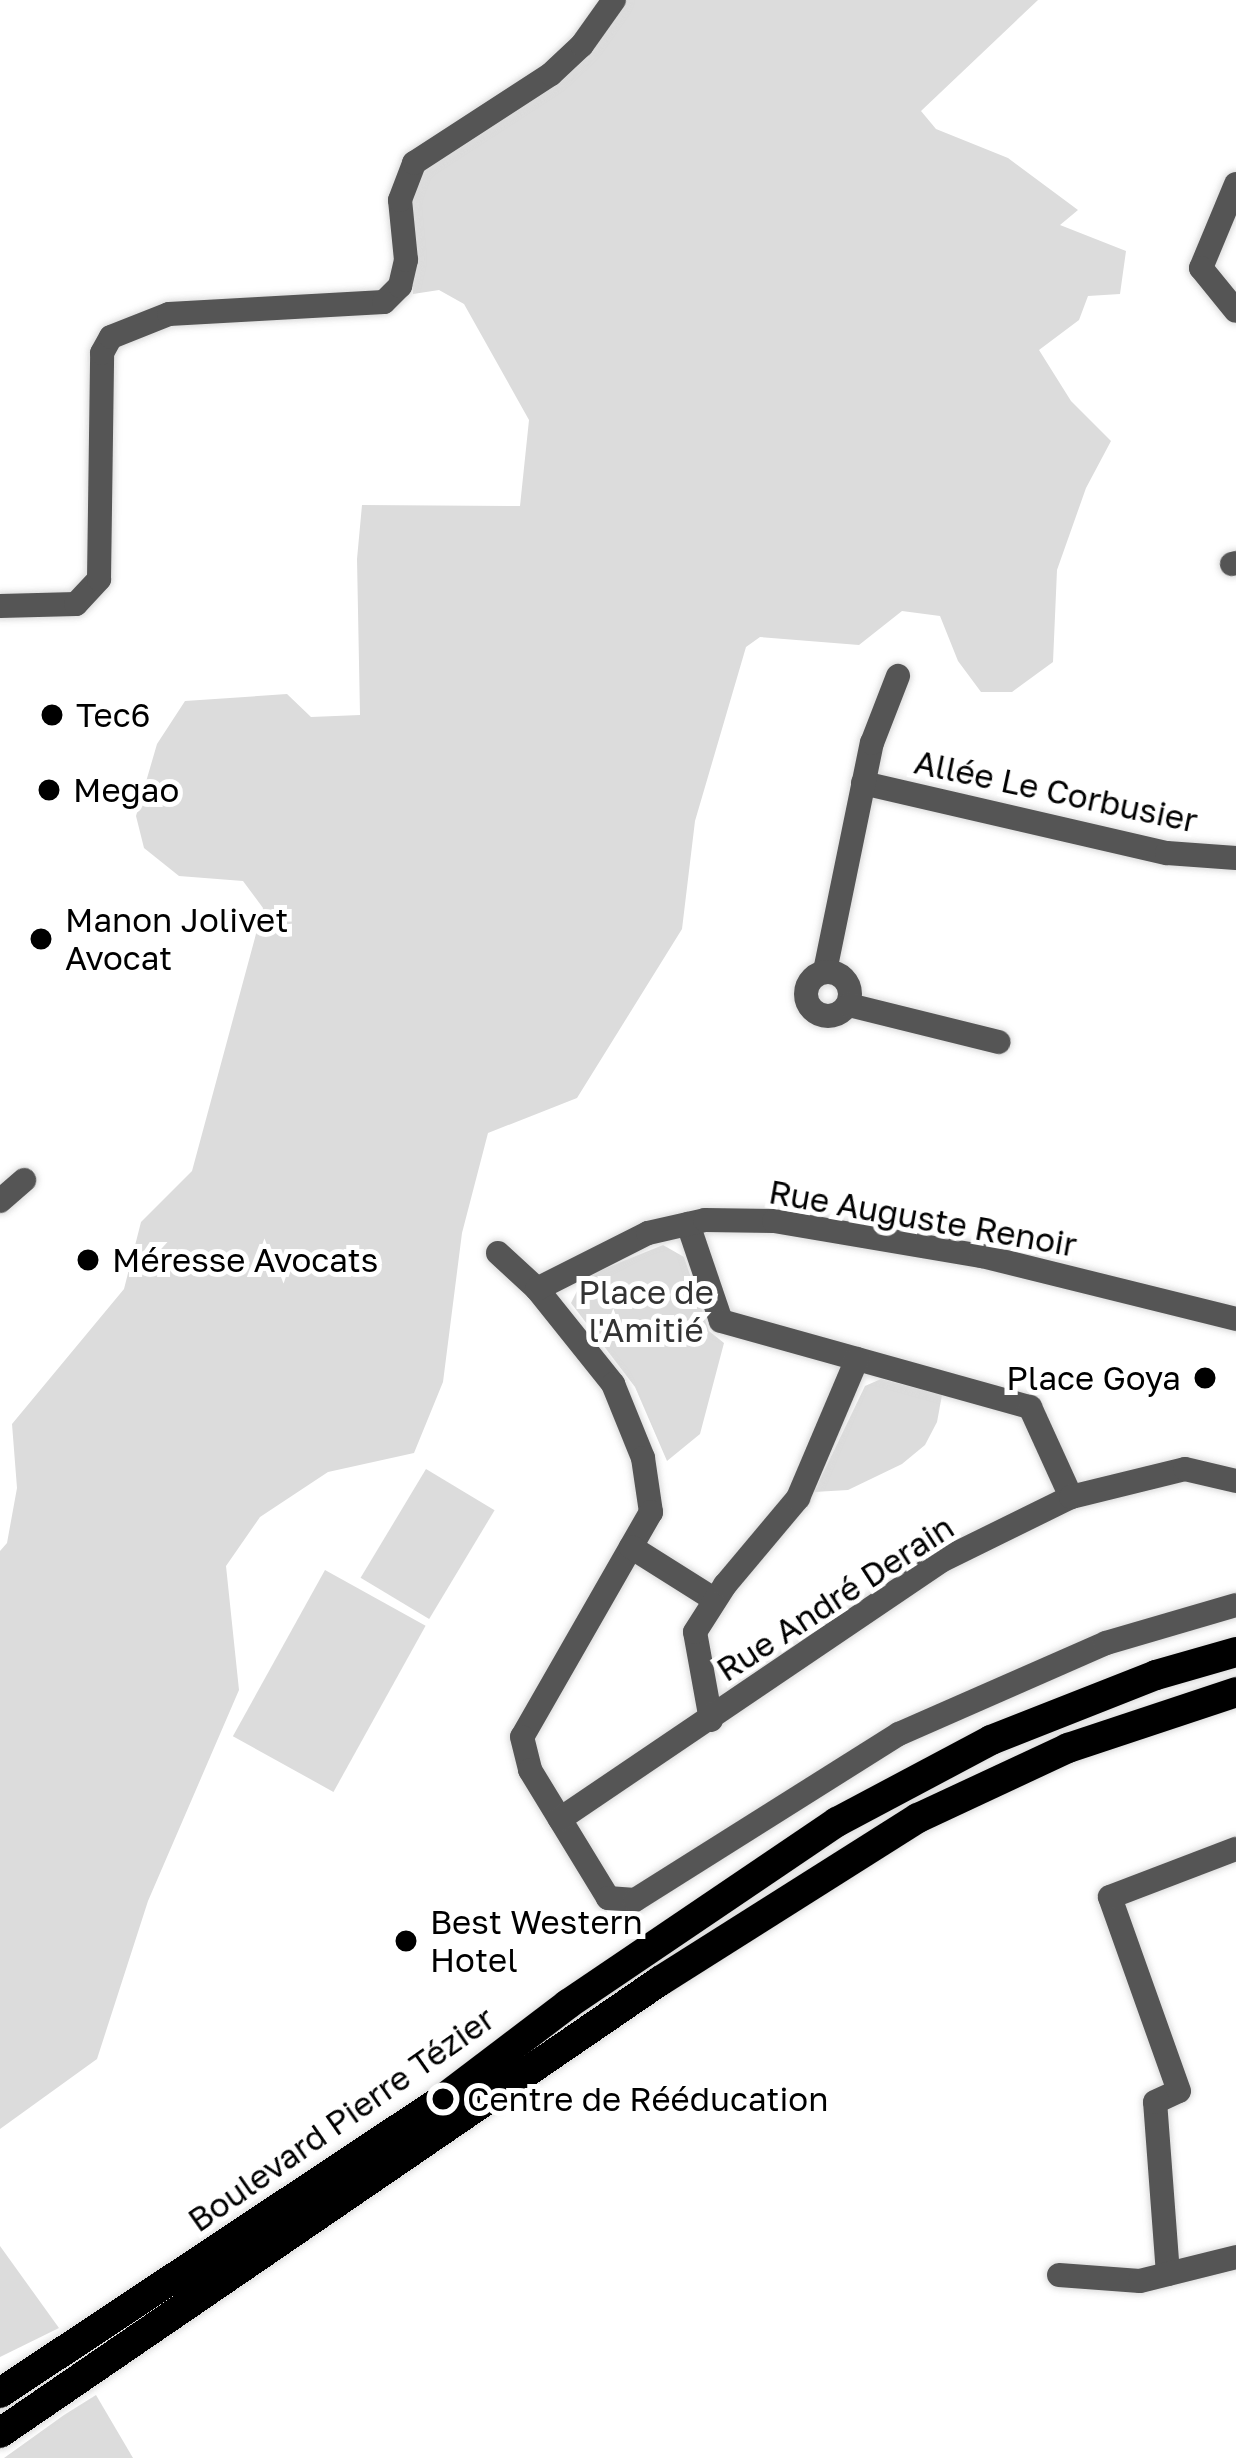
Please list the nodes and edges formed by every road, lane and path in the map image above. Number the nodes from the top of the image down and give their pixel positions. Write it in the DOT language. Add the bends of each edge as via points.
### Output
graph roads {
  1 [pos="614,0"];
  2 [pos="1236,184"];
  3 [pos="1236,310"];
  4 [pos="0,606"];
  5 [pos="898,676"];
  6 [pos="863,783"];
  7 [pos="1236,858"];
  8 [pos="825,971"];
  9 [pos="849,1006"];
  10 [pos="998,1042"];
  11 [pos="24,1180"];
  12 [pos="0,1201"];
  13 [pos="688,1224"];
  14 [pos="498,1253"];
  15 [pos="537,1288"];
  16 [pos="1236,1319"];
  17 [pos="857,1359"];
  18 [pos="1236,1480"];
  19 [pos="1071,1496"];
  20 [pos="631,1547"];
  21 [pos="715,1600"];
  22 [pos="1236,1605"];
  23 [pos="1236,1652"];
  24 [pos="1236,1692"];
  25 [pos="711,1720"];
  26 [pos="560,1819"];
  27 [pos="1236,1849"];
  28 [pos="1236,2257"];
  29 [pos="1168,2274"];
  30 [pos="1059,2275"];
  31 [pos="0,2393"];
  32 [pos="0,2433"];
  1 -- 4 [label="street" via="551,74 414,163 400,200 406,260 400,286 384,302 169,314 111,337 102,352 99,579 76,604"];
  2 -- 3 [label="street" via="1201,268"];
  5 -- 6 [label="street, Allée Le Corbusier"];
  6 -- 7 [label="street, Allée Le Corbusier" via="1167,853"];
  6 -- 8 [label="street, Allée Le Corbusier"];
  8 -- 9 [label="street" via="842,976"];
  8 -- 9 [label="street, Allée Le Corbusier" via="810,980 805,997 814,1012 831,1017"];
  9 -- 10 [label="street"];
  11 -- 12 [label="street"];
  13 -- 15 [label="street, Rue Auguste Renoir" via="648,1233"];
  13 -- 16 [label="street, Rue Auguste Renoir" via="774,1221 982,1256"];
  13 -- 17 [label="street" via="721,1321"];
  14 -- 15 [label="street"];
  15 -- 20 [label="street" via="613,1384 643,1458 651,1512"];
  17 -- 19 [label="street" via="1030,1407"];
  17 -- 21 [label="street" via="798,1498"];
  18 -- 19 [label="street, Rue André Derain" via="1185,1469"];
  19 -- 25 [label="street, Rue André Derain" via="939,1562"];
  20 -- 21 [label="street"];
  20 -- 26 [label="street" via="522,1737 530,1770"];
  21 -- 25 [label="street" via="695,1633"];
  22 -- 26 [label="street" via="1106,1643 899,1734 635,1900 608,1898"];
  23 -- 31 [label="main road, Boulevard Pierre Tézier" via="992,1740 837,1822 423,2112"];
  24 -- 32 [label="main road, Boulevard Pierre Tézier" via="1068,1748 918,1818 604,2019"];
  25 -- 26 [label="street, Rue André Derain"];
  27 -- 29 [label="street" via="1110,1897 1179,2091 1155,2102"];
  28 -- 29 [label="street"];
  29 -- 30 [label="street" via="1140,2281"];
}
